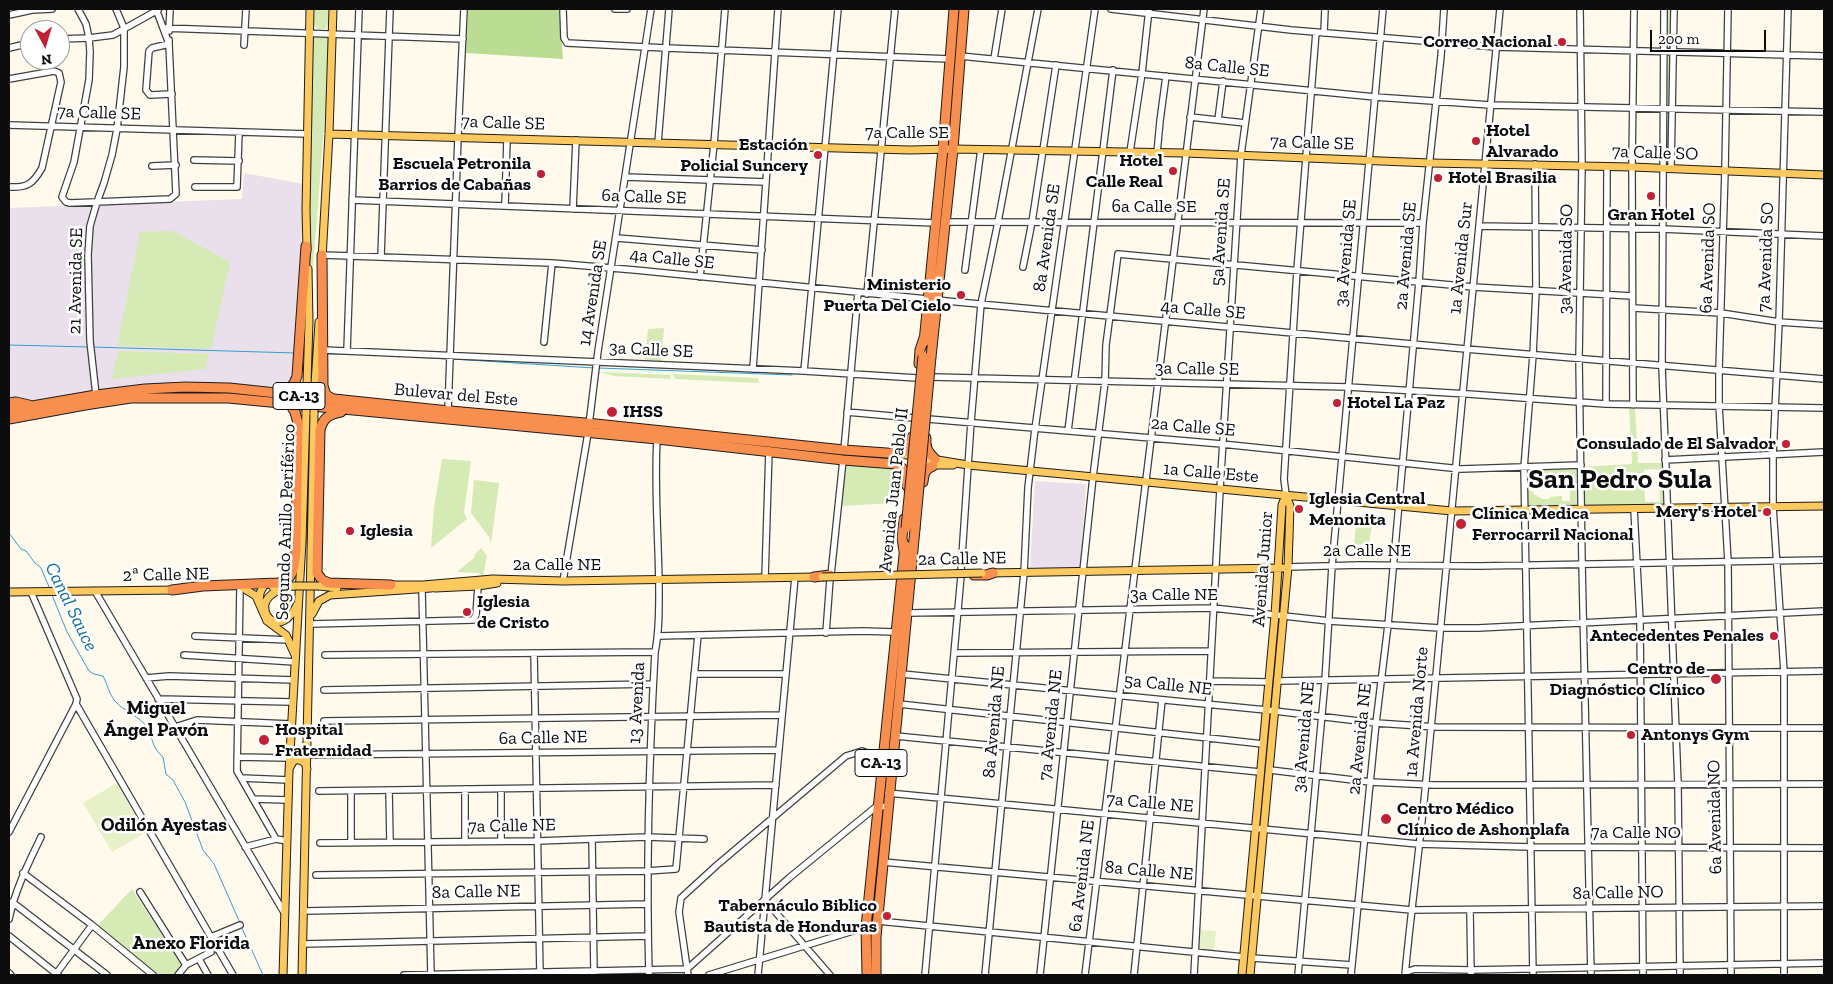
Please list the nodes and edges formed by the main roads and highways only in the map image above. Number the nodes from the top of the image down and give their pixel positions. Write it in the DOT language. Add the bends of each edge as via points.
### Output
graph roads {
  1 [pos="310,9"];
  2 [pos="332,9"];
  3 [pos="954,9"];
  4 [pos="964,9"];
  5 [pos="329,134"];
  6 [pos="948,149"];
  7 [pos="1485,164"];
  8 [pos="1824,175"];
  9 [pos="935,223"];
  10 [pos="943,240"];
  11 [pos="306,246"];
  12 [pos="322,255"];
  13 [pos="932,300"];
  14 [pos="928,338"];
  15 [pos="276,393"];
  16 [pos="333,400"];
  17 [pos="9,403"];
  18 [pos="290,404"];
  19 [pos="31,406"];
  20 [pos="9,410"];
  21 [pos="348,410"];
  22 [pos="9,421"];
  23 [pos="913,421"];
  24 [pos="928,423"];
  25 [pos="589,428"];
  26 [pos="901,454"];
  27 [pos="934,462"];
  28 [pos="895,464"];
  29 [pos="906,494"];
  30 [pos="922,494"];
  31 [pos="1286,495"];
  32 [pos="1824,506"];
  33 [pos="317,547"];
  34 [pos="908,551"];
  35 [pos="296,552"];
  36 [pos="312,556"];
  37 [pos="907,561"];
  38 [pos="1279,568"];
  39 [pos="1288,568"];
  40 [pos="301,570"];
  41 [pos="993,573"];
  42 [pos="890,574"];
  43 [pos="921,574"];
  44 [pos="824,577"];
  45 [pos="478,583"];
  46 [pos="391,585"];
  47 [pos="286,586"];
  48 [pos="322,586"];
  49 [pos="263,587"];
  50 [pos="910,587"];
  51 [pos="241,588"];
  52 [pos="433,588"];
  53 [pos="172,590"];
  54 [pos="9,592"];
  55 [pos="899,594"];
  56 [pos="299,600"];
  57 [pos="258,601"];
  58 [pos="310,622"];
  59 [pos="296,660"];
  60 [pos="289,771"];
  61 [pos="308,772"];
  62 [pos="1248,958"];
  63 [pos="283,975"];
  64 [pos="302,975"];
  65 [pos="867,975"];
  66 [pos="876,975"];
  67 [pos="1242,975"];
  68 [pos="1250,975"];
  1 -- 11 [label="main road, Segundo Anillo Periférico"];
  2 -- 5 [label="main road, Segundo Anillo Periférico"];
  3 -- 6 [label="highway, Avenida Juan Pablo II"];
  4 -- 6 [label="highway, Avenida Juan Pablo II"];
  5 -- 6 [label="main road, 7a Calle SE"];
  5 -- 12 [label="main road, Segundo Anillo Periférico"];
  6 -- 7 [label="main road, 7a Calle SE" via="1185,153"];
  6 -- 9 [label="highway, Avenida Juan Pablo II"];
  6 -- 10 [label="highway, Avenida Juan Pablo II"];
  7 -- 8 [label="main road, 7a Calle SO"];
  9 -- 10 [label="highway" via="939,224"];
  9 -- 13 [label="highway, Avenida Juan Pablo II"];
  10 -- 13 [label="highway, Avenida Juan Pablo II"];
  11 -- 15 [label="highway" via="298,376 290,389"];
  11 -- 40 [label="main road, Segundo Anillo Periférico, bridge" via="309,294"];
  12 -- 16 [label="highway" via="323,388"];
  12 -- 36 [label="main road, Segundo Anillo Periférico, bridge" via="314,413"];
  13 -- 14 [label="highway, Avenida Juan Pablo II"];
  14 -- 23 [label="highway" via="920,350"];
  14 -- 24 [label="highway" via="935,349"];
  14 -- 34 [label="highway, Avenida Juan Pablo II, bridge"];
  15 -- 16 [label="highway, Bulevar del Este / CA-13"];
  15 -- 19 [label="highway, Bulevar del Este / CA-13" via="228,388 145,389"];
  16 -- 25 [label="highway, Bulevar del Este / CA-13"];
  17 -- 19 [label="highway"];
  18 -- 21 [label="highway, Bulevar del Este / CA-13"];
  18 -- 22 [label="highway, Bulevar del Este / CA-13" via="228,398 130,398 85,404"];
  18 -- 35 [label="highway" via="298,423"];
  19 -- 20 [label="highway, Bulevar del Este / CA-13"];
  21 -- 25 [label="highway, Bulevar del Este / CA-13"];
  21 -- 33 [label="highway" via="327,417 320,430"];
  23 -- 24 [label="highway" via="918,429 925,429"];
  23 -- 26 [label="highway" via="911,444"];
  24 -- 27 [label="highway" via="925,446"];
  25 -- 26 [label="highway, Bulevar del Este / CA-13"];
  25 -- 28 [label="highway, Bulevar del Este / CA-13" via="657,439"];
  26 -- 27 [label="main road, 1a Calle Este"];
  27 -- 28 [label="main road, 1a Calle Este"];
  27 -- 30 [label="highway" via="924,472"];
  27 -- 31 [label="main road, 1a Calle Este"];
  28 -- 29 [label="highway" via="905,471"];
  29 -- 30 [label="highway" via="915,488"];
  29 -- 34 [label="highway" via="902,538"];
  30 -- 34 [label="highway" via="918,540"];
  31 -- 32 [label="main road, 1a Calle Este" via="1452,511"];
  31 -- 38 [label="main road, Avenida Junior" via="1282,505"];
  31 -- 39 [label="main road, Avenida Junior" via="1290,506"];
  33 -- 36 [label="main road"];
  33 -- 46 [label="highway" via="317,573 324,581"];
  34 -- 37 [label="highway, Avenida Juan Pablo II / CA-13"];
  35 -- 40 [label="highway"];
  35 -- 53 [label="highway" via="292,575 283,582"];
  36 -- 58 [label="main road, Segundo Anillo Periférico"];
  37 -- 42 [label="highway"];
  37 -- 43 [label="highway"];
  37 -- 50 [label="highway, Avenida Juan Pablo II / CA-13"];
  37 -- 55 [label="highway, Avenida Juan Pablo II / CA-13"];
  38 -- 39 [label="main road, 2a Calle NE"];
  38 -- 41 [label="main road, 2a Calle NE"];
  38 -- 62 [label="main road, Avenida Junior" via="1255,828"];
  39 -- 62 [label="main road, Avenida Junior" via="1258,896"];
  40 -- 56 [label="main road, Segundo Anillo Periférico"];
  41 -- 43 [label="highway"];
  41 -- 44 [label="main road, 2a Calle NE, bridge"];
  42 -- 44 [label="highway"];
  42 -- 55 [label="highway" via="898,583"];
  43 -- 50 [label="highway" via="914,578"];
  44 -- 45 [label="main road, 2a Calle NE"];
  45 -- 46 [label="main road, 2ª Calle NE"];
  45 -- 52 [label="main road, 2ª Calle NE"];
  46 -- 48 [label="main road, 2ª Calle NE"];
  47 -- 48 [label="main road, 2ª Calle NE, bridge"];
  47 -- 49 [label="main road, 2ª Calle NE"];
  47 -- 56 [label="main road" via="266,601 265,612 270,619 277,622 287,620"];
  48 -- 52 [label="main road, 2ª Calle NE"];
  49 -- 51 [label="main road, 2ª Calle NE"];
  49 -- 57 [label="main road"];
  50 -- 66 [label="highway, Avenida Juan Pablo II / CA-13" via="883,862"];
  51 -- 53 [label="main road, 2ª Calle NE"];
  51 -- 57 [label="main road" via="253,594"];
  52 -- 58 [label="main road" via="330,595 317,604"];
  53 -- 54 [label="main road, 2ª Calle NE"];
  55 -- 65 [label="highway, Avenida Juan Pablo II / CA-13" via="866,927"];
  56 -- 59 [label="main road, Segundo Anillo Periférico"];
  57 -- 59 [label="main road" via="265,619 283,631 289,640"];
  58 -- 61 [label="main road, Segundo Anillo Periférico"];
  59 -- 60 [label="main road, Segundo Anillo Periférico"];
  60 -- 61 [label="main road" via="298,759 303,761"];
  60 -- 63 [label="main road, Segundo Anillo Periférico"];
  61 -- 64 [label="main road, Segundo Anillo Periférico"];
  62 -- 67 [label="main road, Avenida Junior"];
  62 -- 68 [label="main road, Avenida Junior"];
}
